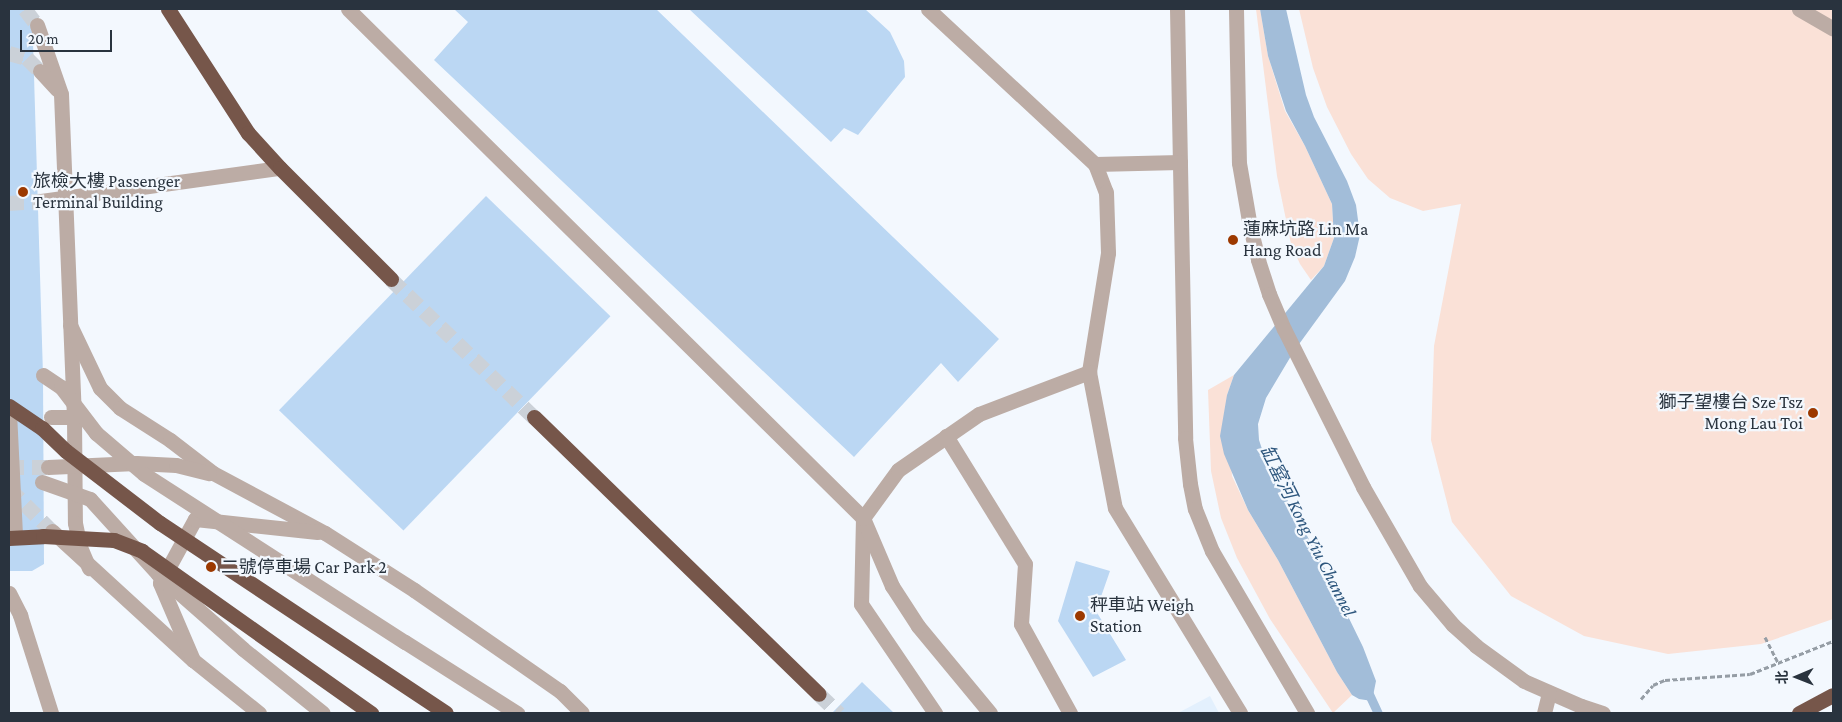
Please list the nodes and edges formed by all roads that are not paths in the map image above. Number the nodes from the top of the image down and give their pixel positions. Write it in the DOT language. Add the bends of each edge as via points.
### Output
graph roads {
  1 [pos="168,9"];
  2 [pos="348,9"];
  3 [pos="928,9"];
  4 [pos="1177,9"];
  5 [pos="1236,9"];
  6 [pos="1799,9"];
  7 [pos="36,25"];
  8 [pos="1833,29"];
  9 [pos="40,71"];
  10 [pos="61,94"];
  11 [pos="1180,162"];
  12 [pos="1095,164"];
  13 [pos="280,168"];
  14 [pos="66,199"];
  15 [pos="41,201"];
  16 [pos="391,278"];
  17 [pos="70,325"];
  18 [pos="1089,372"];
  19 [pos="43,375"];
  20 [pos="9,406"];
  21 [pos="9,412"];
  22 [pos="534,416"];
  23 [pos="74,417"];
  24 [pos="47,423"];
  25 [pos="946,436"];
  26 [pos="74,466"];
  27 [pos="48,467"];
  28 [pos="213,473"];
  29 [pos="42,482"];
  30 [pos="863,518"];
  31 [pos="51,530"];
  32 [pos="325,533"];
  33 [pos="12,537"];
  34 [pos="90,568"];
  35 [pos="9,593"];
  36 [pos="193,660"];
  37 [pos="1549,693"];
  38 [pos="819,694"];
  39 [pos="1833,695"];
  40 [pos="51,713"];
  41 [pos="259,713"];
  42 [pos="323,713"];
  43 [pos="372,713"];
  44 [pos="446,713"];
  45 [pos="517,713"];
  46 [pos="582,713"];
  47 [pos="935,713"];
  48 [pos="990,713"];
  49 [pos="1070,713"];
  50 [pos="1240,713"];
  51 [pos="1307,713"];
  52 [pos="1544,713"];
  53 [pos="1603,713"];
  54 [pos="1799,713"];
  1 -- 13 [label="highway" via="248,133"];
  2 -- 30 [label="street"];
  3 -- 12 [label="street"];
  4 -- 11 [label="street"];
  5 -- 37 [label="street" via="1239,163 1250,228 1269,294 1332,425 1420,586 1435,606 1476,646 1524,681"];
  6 -- 8 [label="street"];
  7 -- 10 [label="street"];
  9 -- 10 [label="street"];
  10 -- 14 [label="street"];
  11 -- 12 [label="street"];
  11 -- 51 [label="street" via="1185,438 1195,509 1220,566"];
  12 -- 18 [label="street" via="1106,192 1108,253"];
  13 -- 14 [label="street"];
  13 -- 16 [label="highway"];
  14 -- 15 [label="street"];
  14 -- 17 [label="street"];
  17 -- 23 [label="street"];
  17 -- 28 [label="street" via="100,388 120,408"];
  18 -- 25 [label="street" via="979,414"];
  18 -- 50 [label="street" via="1115,508"];
  19 -- 45 [label="street, bridge" via="61,387 96,433 144,474"];
  20 -- 24 [label="highway"];
  21 -- 33 [label="street"];
  22 -- 38 [label="highway"];
  23 -- 24 [label="street"];
  23 -- 26 [label="street"];
  24 -- 44 [label="highway, bridge" via="74,457 160,523"];
  25 -- 30 [label="street" via="898,470"];
  25 -- 49 [label="street" via="1025,564 1021,624"];
  26 -- 27 [label="street"];
  26 -- 28 [label="street" via="176,465"];
  26 -- 34 [label="street" via="75,523 80,547"];
  28 -- 32 [label="street"];
  29 -- 42 [label="street, bridge" via="90,499 158,574"];
  30 -- 47 [label="street" via="861,604"];
  30 -- 48 [label="street" via="892,586 918,626"];
  31 -- 34 [label="street"];
  32 -- 36 [label="street" via="195,519 160,582"];
  32 -- 46 [label="street" via="560,691"];
  33 -- 43 [label="highway, bridge" via="68,536 114,540 142,551"];
  34 -- 36 [label="street"];
  35 -- 40 [label="street" via="20,615"];
  36 -- 41 [label="street"];
  37 -- 52 [label="street"];
  37 -- 53 [label="street"];
  39 -- 54 [label="highway, bridge"];
}
